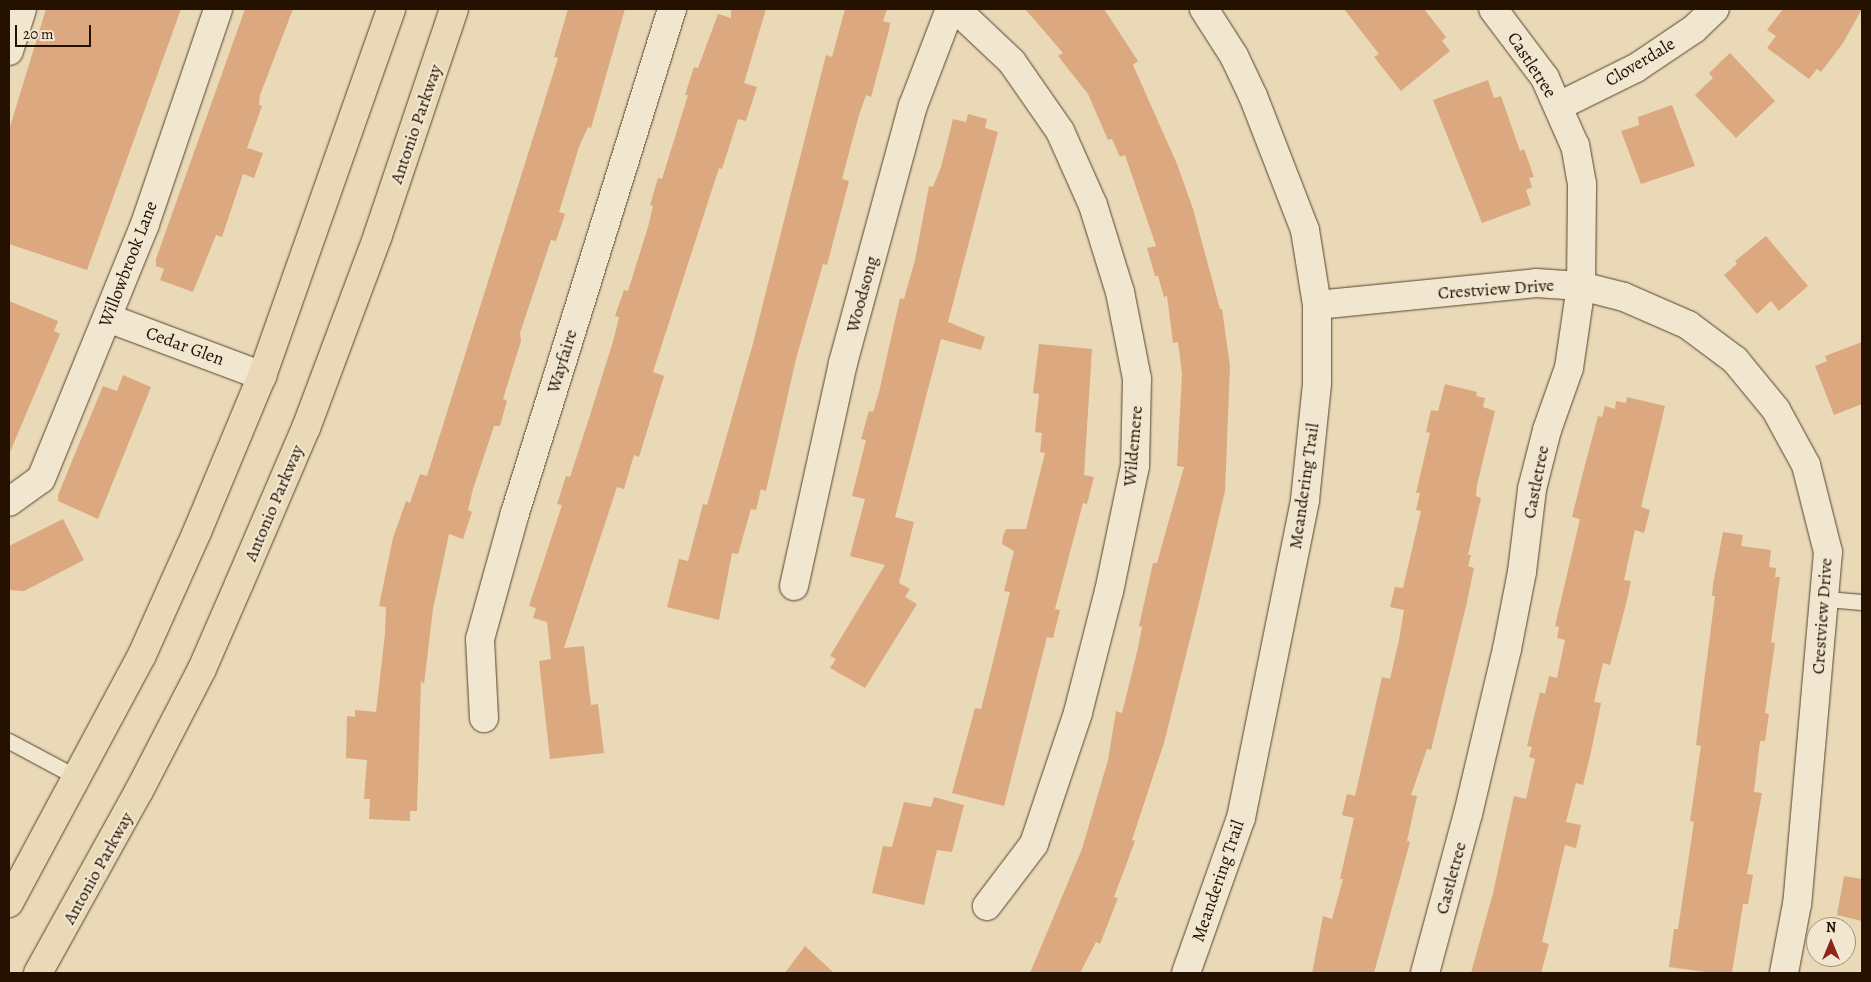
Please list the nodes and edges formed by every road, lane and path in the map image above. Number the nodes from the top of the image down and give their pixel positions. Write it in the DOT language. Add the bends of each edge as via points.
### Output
graph roads {
  1 [pos="22,9"];
  2 [pos="218,9"];
  3 [pos="391,9"];
  4 [pos="454,9"];
  5 [pos="672,9"];
  6 [pos="950,9"];
  7 [pos="956,9"];
  8 [pos="1204,9"];
  9 [pos="1493,9"];
  10 [pos="1715,9"];
  11 [pos="9,51"];
  12 [pos="1559,106"];
  13 [pos="1581,286"];
  14 [pos="1317,305"];
  15 [pos="108,318"];
  16 [pos="262,376"];
  17 [pos="10,502"];
  18 [pos="794,586"];
  19 [pos="1826,599"];
  20 [pos="1862,602"];
  21 [pos="484,718"];
  22 [pos="9,741"];
  23 [pos="76,777"];
  24 [pos="9,903"];
  25 [pos="987,906"];
  26 [pos="38,973"];
  27 [pos="1186,973"];
  28 [pos="1425,973"];
  29 [pos="1784,973"];
  1 -- 11 [label="street"];
  2 -- 15 [label="street, Willowbrook Lane" via="145,224"];
  3 -- 16 [label="main road"];
  4 -- 26 [label="main road, Antonio Parkway" via="358,289 306,428 239,584 202,668 139,791"];
  5 -- 21 [label="street, Wayfaire" via="515,512 480,639"];
  6 -- 18 [label="street, Woodsong" via="913,106 848,344 808,510"];
  7 -- 25 [label="street, Wildemere" via="1012,62 1060,131 1096,214 1120,292 1138,379 1135,466 1110,591 1078,713 1034,844"];
  8 -- 14 [label="street, Meandering Trail" via="1234,56 1254,96 1305,230"];
  9 -- 12 [label="street, Castletree" via="1545,78"];
  10 -- 12 [label="street, Cloverdale" via="1694,29 1636,68"];
  12 -- 13 [label="street, Castletree" via="1574,146 1582,184"];
  13 -- 14 [label="street, Crestview Drive" via="1536,283"];
  13 -- 19 [label="street, Crestview Drive" via="1624,297 1688,325 1734,360 1776,410 1806,465 1818,508 1828,552"];
  13 -- 28 [label="street, Castletree" via="1569,368 1546,430 1532,489 1522,572 1507,649 1468,814"];
  14 -- 27 [label="street, Meandering Trail" via="1317,383 1303,510 1241,818"];
  15 -- 16 [label="street, Cedar Glen"];
  15 -- 17 [label="street, Willowbrook Lane" via="41,480"];
  16 -- 23 [label="main road" via="142,655"];
  19 -- 20 [label="lane"];
  19 -- 29 [label="street, Crestview Drive" via="1797,904"];
  22 -- 23 [label="lane"];
  23 -- 24 [label="main road"];
}
